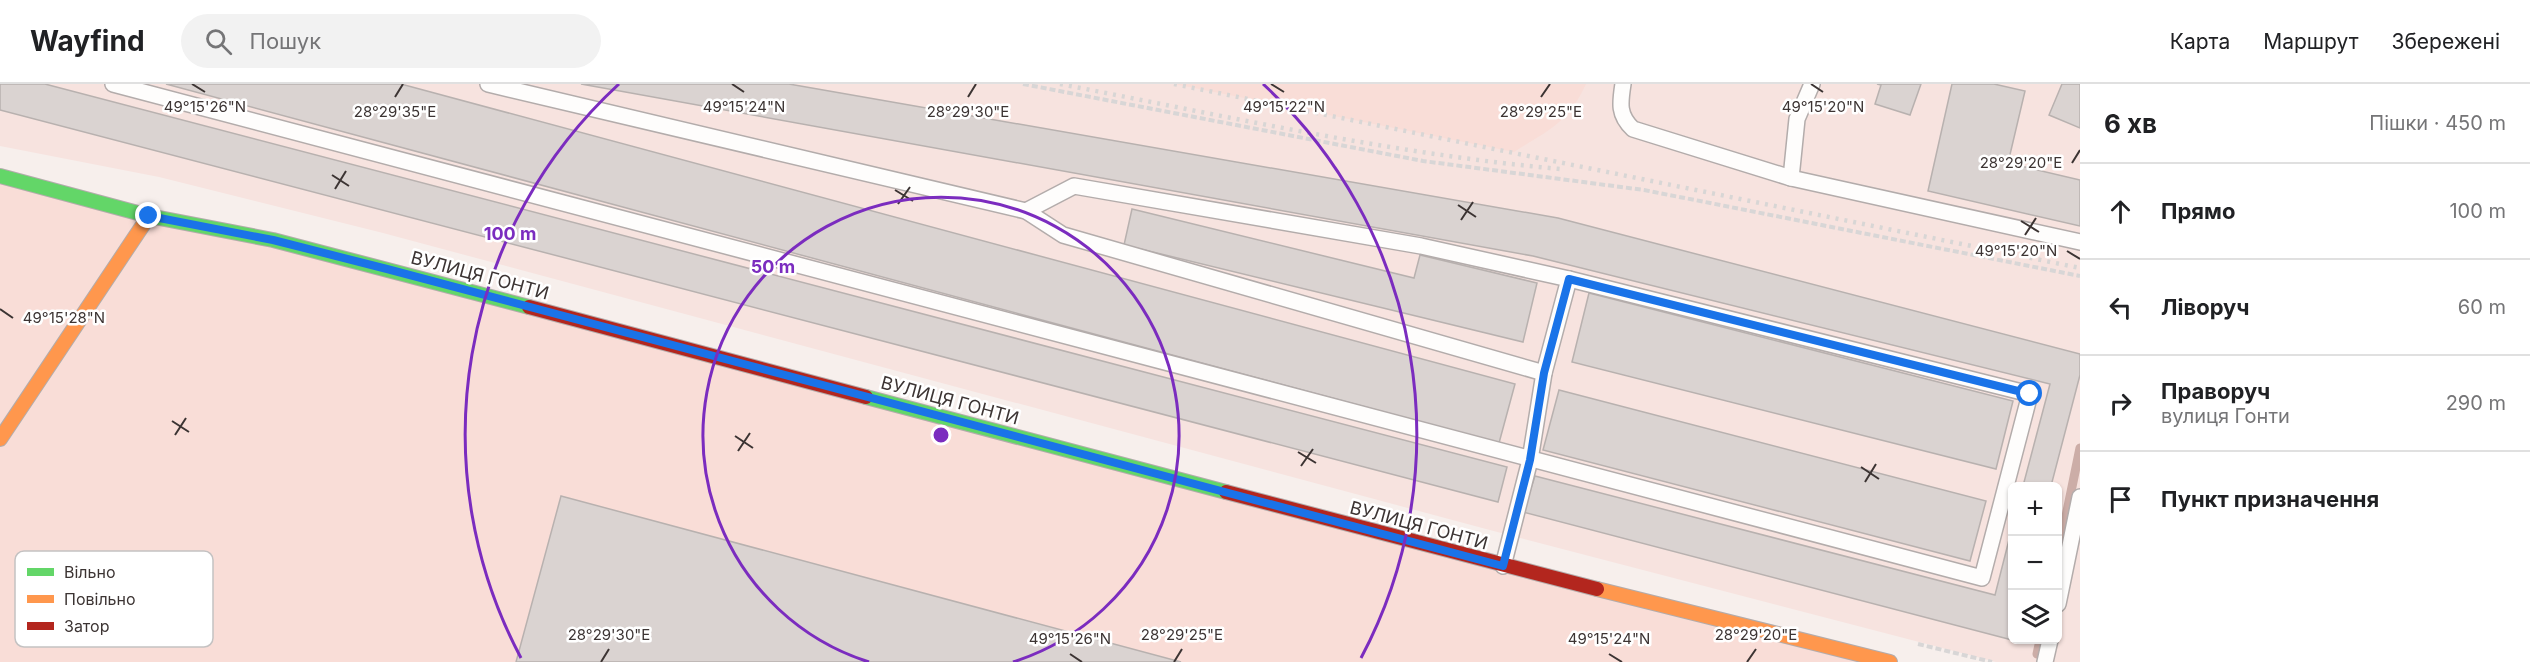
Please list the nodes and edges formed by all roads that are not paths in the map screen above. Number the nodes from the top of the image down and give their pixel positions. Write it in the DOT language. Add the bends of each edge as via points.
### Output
graph roads {
  1 [pos="113,84"];
  2 [pos="488,84"];
  3 [pos="1623,84"];
  4 [pos="1812,84"];
  5 [pos="0,176"];
  6 [pos="1791,178"];
  7 [pos="1026,212"];
  8 [pos="149,216"];
  9 [pos="2080,242"];
  10 [pos="1569,279"];
  11 [pos="1544,373"];
  12 [pos="0,439"];
  13 [pos="1530,460"];
  14 [pos="2080,497"];
  15 [pos="1503,566"];
  16 [pos="2061,590"];
  17 [pos="2049,644"];
  18 [pos="1890,662"];
  19 [pos="2045,662"];
  1 -- 13 [label="lane"];
  2 -- 7 [label="lane"];
  3 -- 6 [label="lane" via="1620,108 1623,120 1633,129"];
  4 -- 6 [label="lane" via="1797,118"];
  5 -- 8 [label="street, ВУЛИЦЯ ГОНТИ"];
  6 -- 9 [label="lane"];
  7 -- 10 [label="lane" via="1074,186 1421,246"];
  7 -- 11 [label="lane" via="1063,236"];
  8 -- 12 [label="street"];
  8 -- 15 [label="street, ВУЛИЦЯ ГОНТИ" via="273,240 387,269"];
  10 -- 11 [label="lane"];
  10 -- 13 [label="lane" via="2030,394 1982,578"];
  11 -- 13 [label="lane"];
  13 -- 15 [label="lane"];
  14 -- 16 [label="lane"];
  15 -- 18 [label="street, ВУЛИЦЯ ГОНТИ"];
  17 -- 19 [label="lane"];
}
